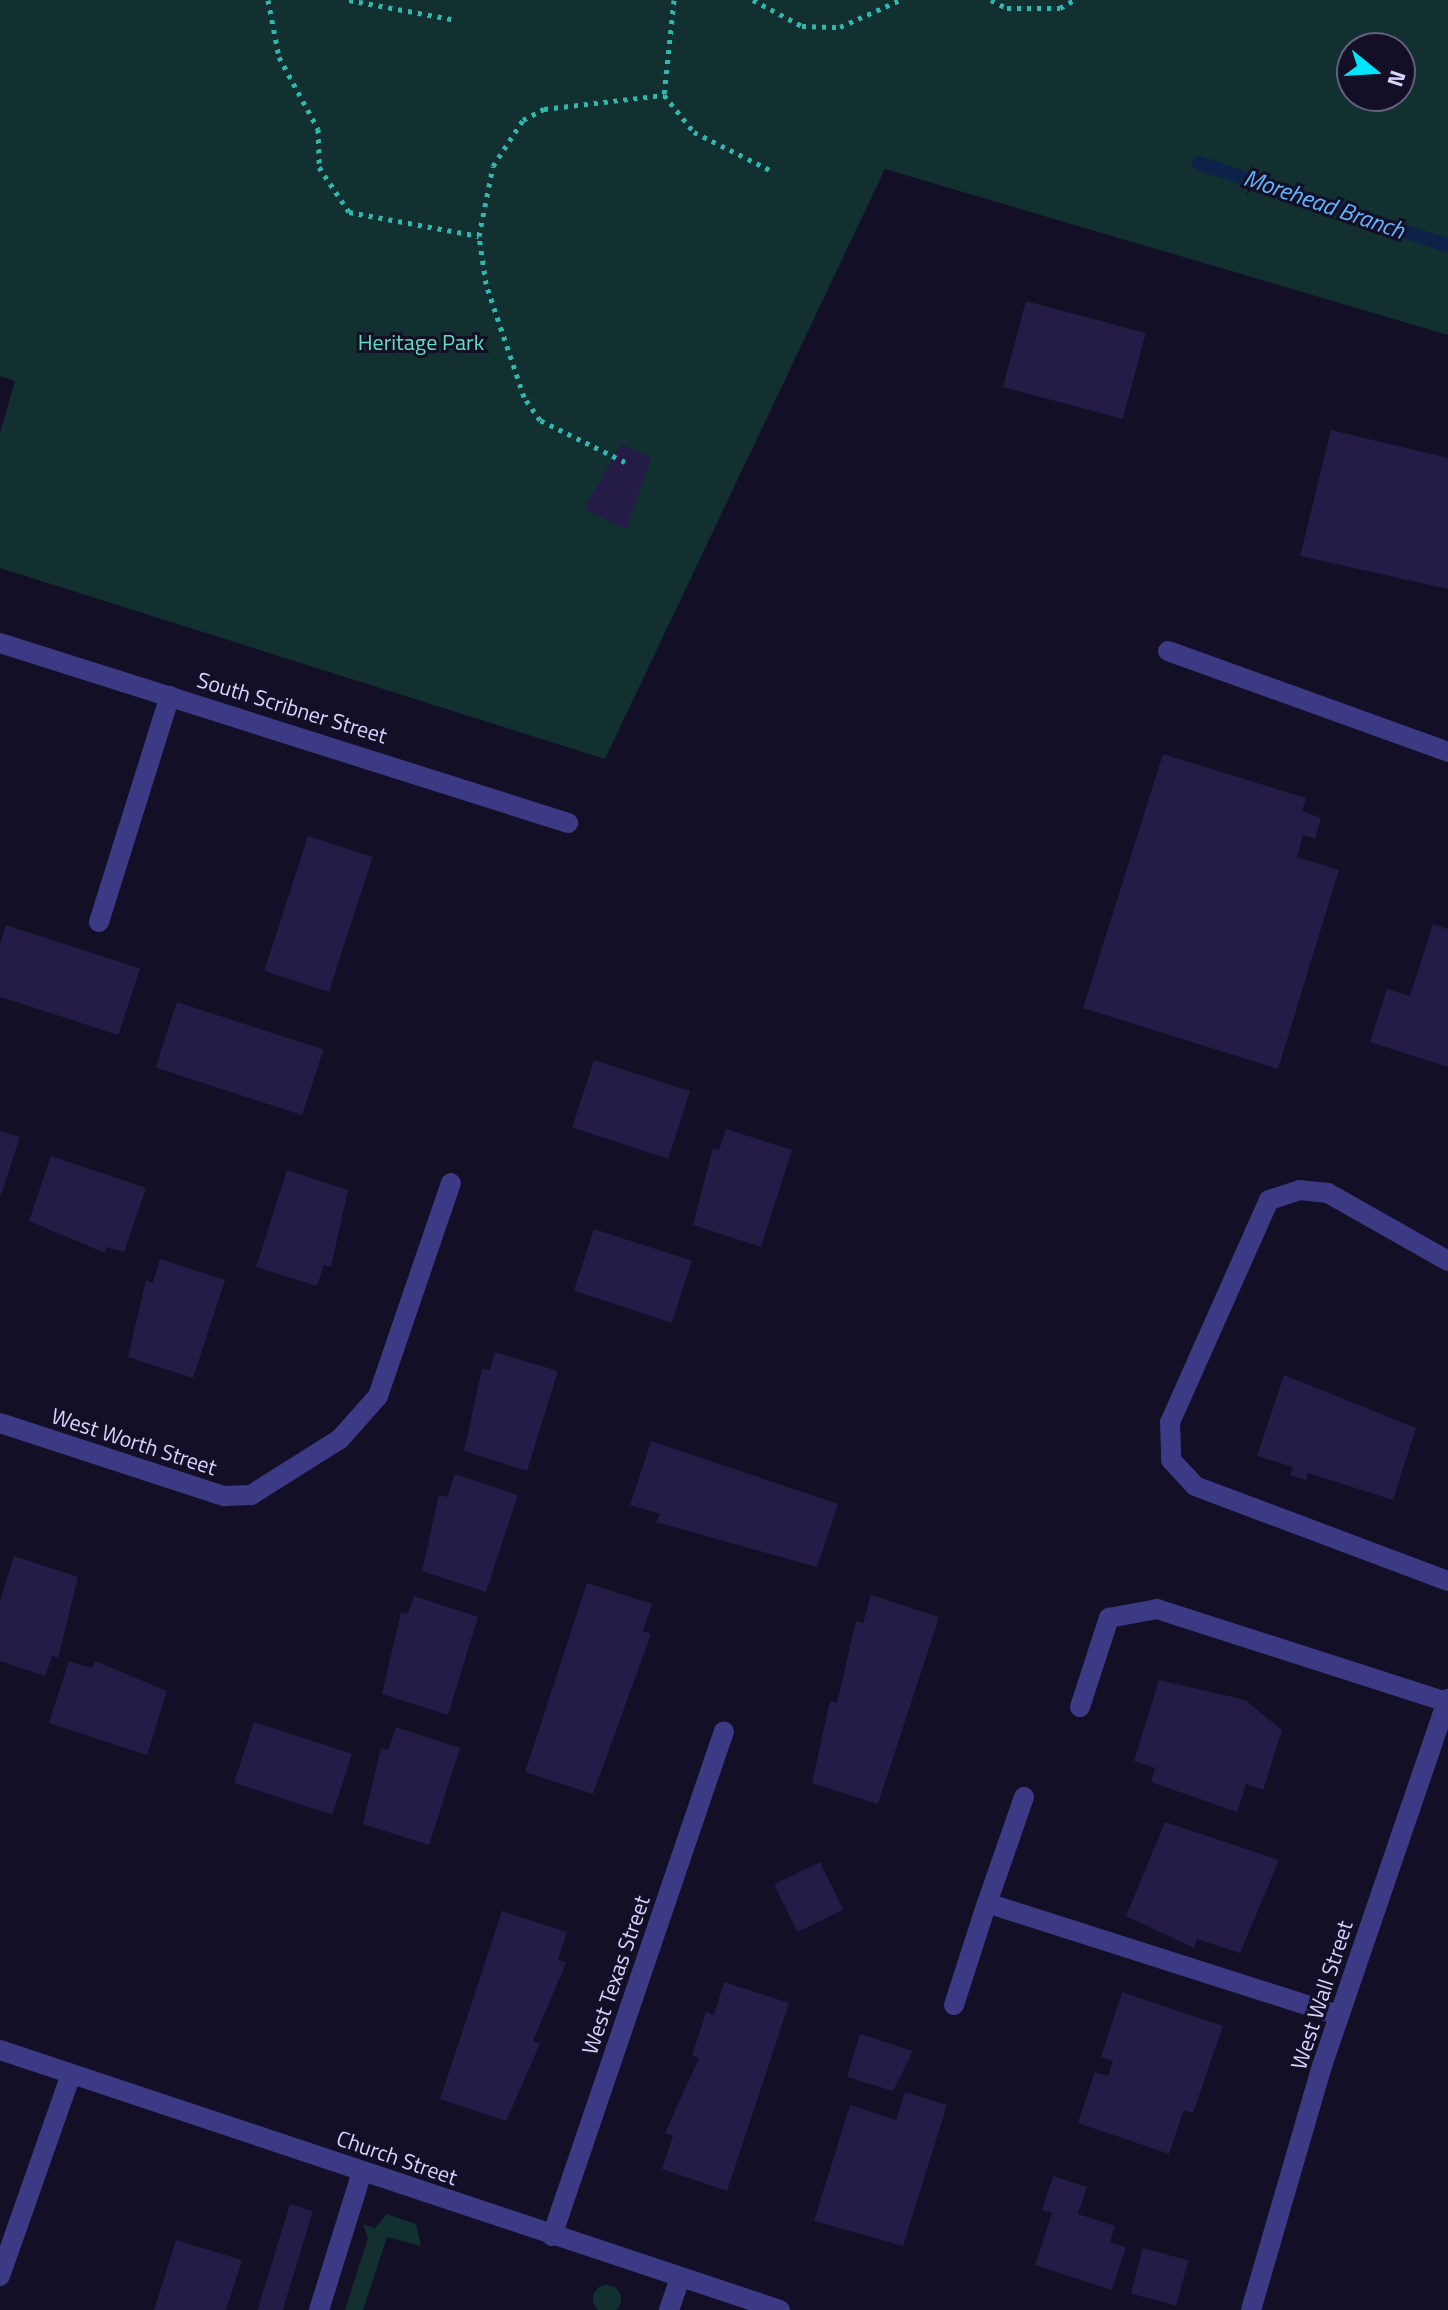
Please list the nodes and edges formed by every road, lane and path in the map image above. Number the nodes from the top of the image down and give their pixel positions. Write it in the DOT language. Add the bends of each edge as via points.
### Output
graph roads {
  1 [pos="268,0"];
  2 [pos="349,0"];
  3 [pos="674,0"];
  4 [pos="753,0"];
  5 [pos="900,0"];
  6 [pos="991,0"];
  7 [pos="1074,0"];
  8 [pos="456,20"];
  9 [pos="664,95"];
  10 [pos="772,171"];
  11 [pos="479,236"];
  12 [pos="625,462"];
  13 [pos="0,643"];
  14 [pos="1168,651"];
  15 [pos="170,696"];
  16 [pos="1448,752"];
  17 [pos="568,823"];
  18 [pos="99,922"];
  19 [pos="451,1183"];
  20 [pos="1448,1261"];
  21 [pos="0,1423"];
  22 [pos="1448,1581"];
  23 [pos="1448,1700"];
  24 [pos="1080,1707"];
  25 [pos="724,1731"];
  26 [pos="1441,1747"];
  27 [pos="1024,1797"];
  28 [pos="987,1903"];
  29 [pos="954,2005"];
  30 [pos="1339,2015"];
  31 [pos="0,2050"];
  32 [pos="71,2074"];
  33 [pos="362,2172"];
  34 [pos="552,2236"];
  35 [pos="0,2276"];
  36 [pos="680,2278"];
  37 [pos="319,2310"];
  38 [pos="669,2310"];
  39 [pos="780,2310"];
  40 [pos="1251,2310"];
  1 -- 11 [label="path" via="279,57 318,129 328,188 349,212"];
  2 -- 8 [label="path"];
  3 -- 9 [label="path"];
  4 -- 5 [label="path" via="802,26 840,27"];
  6 -- 7 [label="path" via="1007,8 1060,8"];
  9 -- 10 [label="path" via="694,132"];
  9 -- 11 [label="path" via="544,109 523,120 493,166"];
  11 -- 12 [label="path" via="486,284 524,397 540,420"];
  13 -- 15 [label="street, South Scribner Street"];
  14 -- 16 [label="street"];
  15 -- 17 [label="street, South Scribner Street"];
  15 -- 18 [label="street"];
  19 -- 21 [label="street, West Worth Street" via="378,1396 340,1439 251,1495 224,1496"];
  20 -- 22 [label="street" via="1328,1193 1300,1190 1269,1200 1170,1422 1171,1460 1195,1486"];
  23 -- 24 [label="street" via="1157,1609 1109,1618"];
  23 -- 26 [label="street, West Wall Street"];
  25 -- 34 [label="street, West Texas Street"];
  26 -- 30 [label="street, West Wall Street"];
  27 -- 28 [label="street"];
  28 -- 29 [label="street"];
  28 -- 30 [label="street"];
  30 -- 40 [label="street, West Wall Street"];
  31 -- 32 [label="street, Church Street"];
  32 -- 33 [label="street, Church Street"];
  32 -- 35 [label="street"];
  33 -- 34 [label="street, Church Street"];
  33 -- 37 [label="street"];
  34 -- 36 [label="street, Church Street"];
  36 -- 38 [label="street"];
  36 -- 39 [label="street, Church Street"];
}
